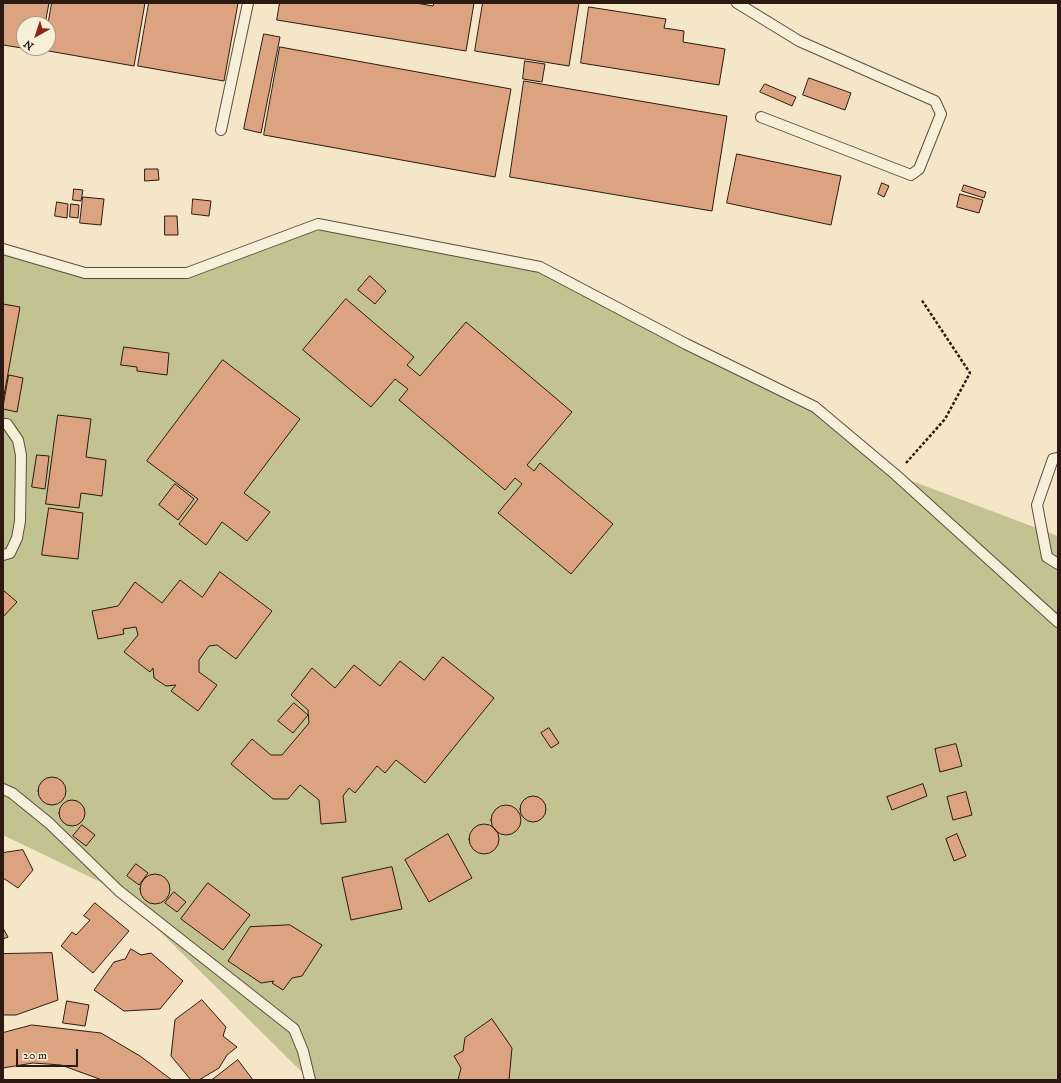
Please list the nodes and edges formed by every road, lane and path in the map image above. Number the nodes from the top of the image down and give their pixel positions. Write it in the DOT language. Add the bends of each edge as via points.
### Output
graph roads {
  1 [pos="248,3"];
  2 [pos="737,3"];
  3 [pos="761,117"];
  4 [pos="221,130"];
  5 [pos="3,249"];
  6 [pos="921,299"];
  7 [pos="3,424"];
  8 [pos="1058,458"];
  9 [pos="896,476"];
  10 [pos="3,555"];
  11 [pos="1058,564"];
  12 [pos="1058,622"];
  13 [pos="3,789"];
  14 [pos="310,1080"];
  1 -- 4 [label="lane"];
  2 -- 3 [label="lane" via="799,41 935,101 941,114 919,168 911,175"];
  5 -- 9 [label="lane" via="86,273 186,273 318,224 540,267 686,344 815,407"];
  6 -- 9 [label="path" via="970,373 944,419"];
  7 -- 10 [label="lane" via="7,424 18,440 21,455 20,521 17,538 10,553"];
  8 -- 11 [label="lane" via="1053,459 1037,505 1047,556"];
  9 -- 12 [label="lane"];
  13 -- 14 [label="lane" via="49,822 119,891 294,1030"];
}
